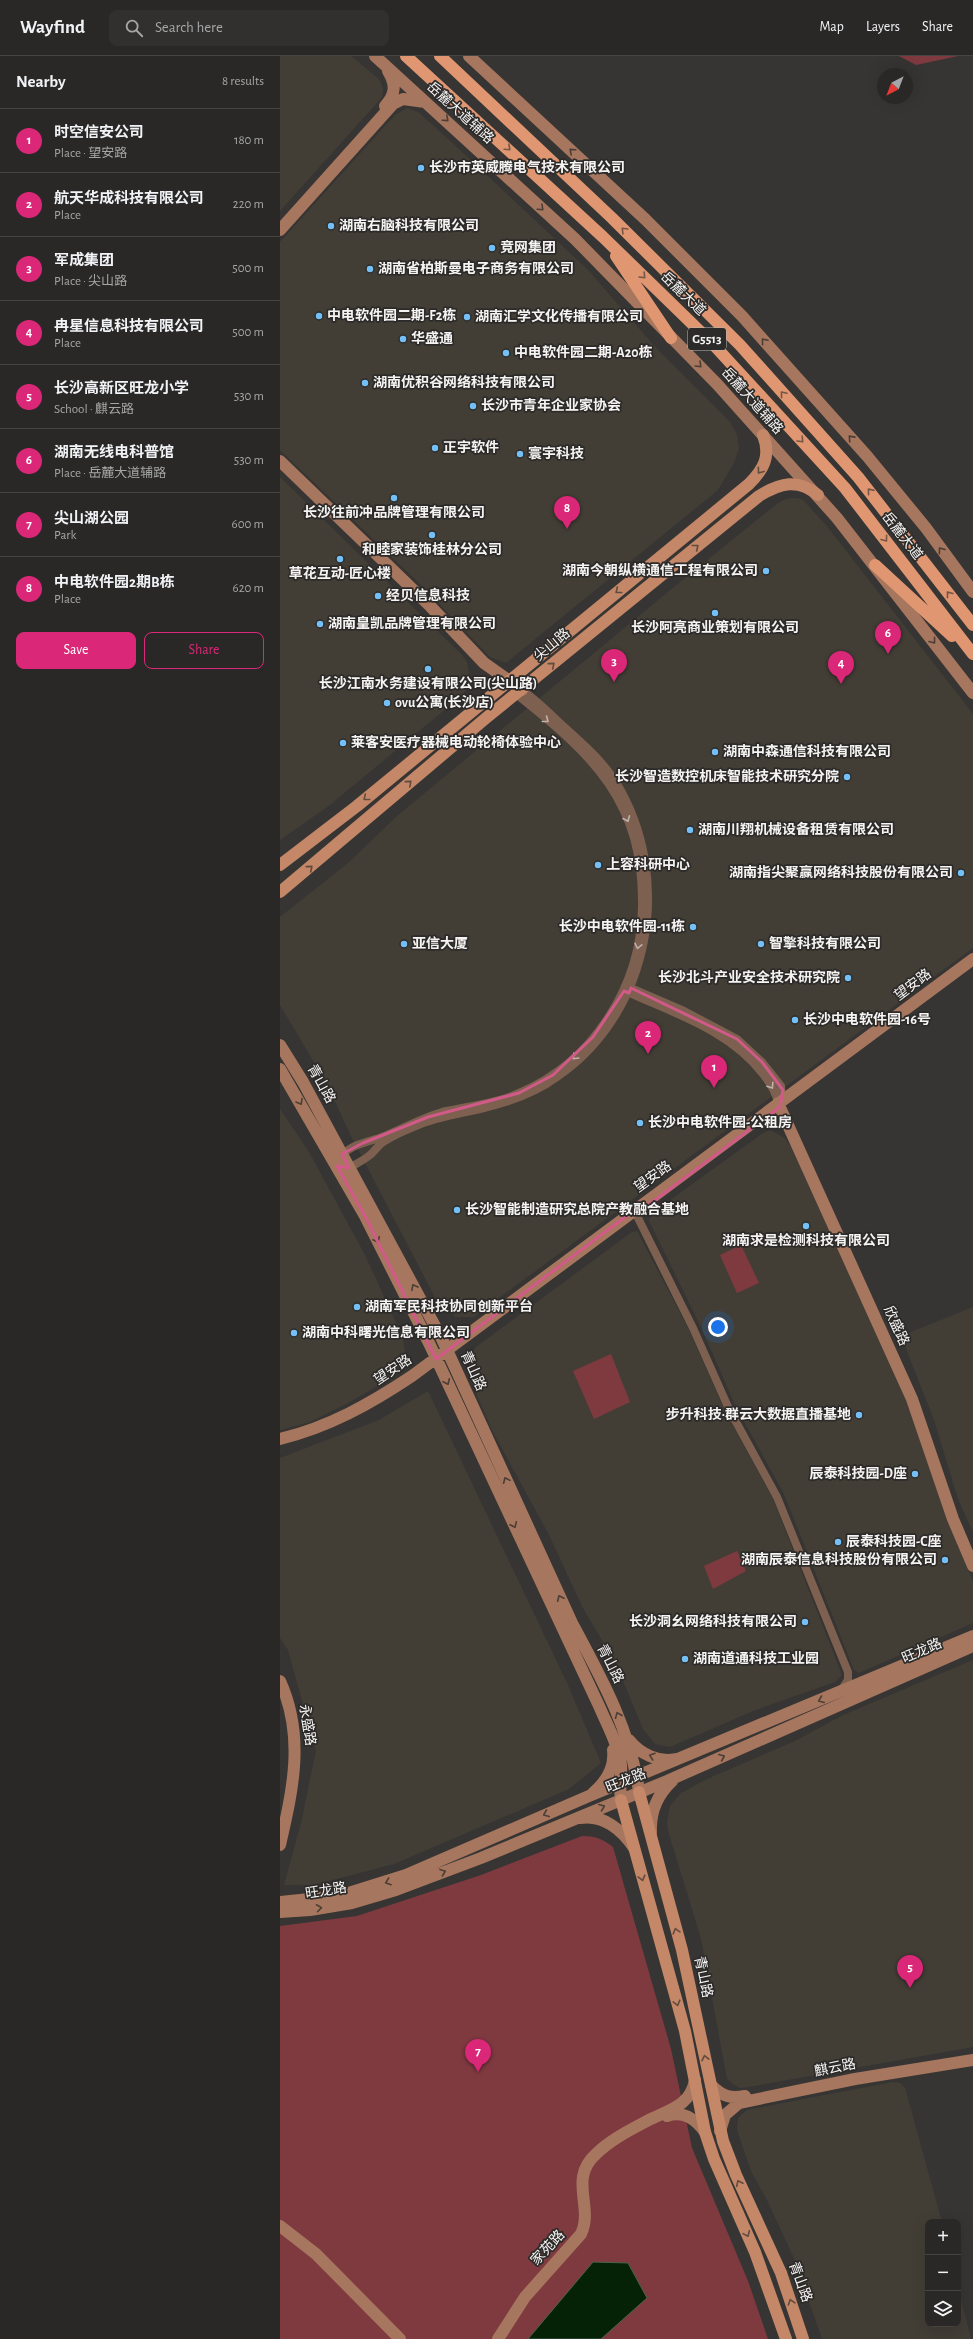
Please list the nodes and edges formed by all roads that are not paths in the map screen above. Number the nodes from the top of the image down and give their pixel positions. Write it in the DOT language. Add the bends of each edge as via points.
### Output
graph roads {
  1 [pos="375,56"];
  2 [pos="406,56"];
  3 [pos="440,56"];
  4 [pos="469,56"];
  5 [pos="384,65"];
  6 [pos="427,103"];
  7 [pos="280,224"];
  8 [pos="280,230"];
  9 [pos="603,237"];
  10 [pos="671,338"];
  11 [pos="763,435"];
  12 [pos="280,461"];
  13 [pos="280,467"];
  14 [pos="818,495"];
  15 [pos="875,565"];
  16 [pos="973,592"];
  17 [pos="973,625"];
  18 [pos="973,655"];
  19 [pos="507,683"];
  20 [pos="519,692"];
  21 [pos="973,693"];
  22 [pos="280,865"];
  23 [pos="280,892"];
  24 [pos="973,959"];
  25 [pos="973,965"];
  26 [pos="627,989"];
  27 [pos="280,1045"];
  28 [pos="280,1069"];
  29 [pos="781,1104"];
  30 [pos="342,1154"];
  31 [pos="337,1166"];
  32 [pos="349,1168"];
  33 [pos="637,1211"];
  34 [pos="449,1353"];
  35 [pos="437,1361"];
  36 [pos="280,1439"];
  37 [pos="280,1444"];
  38 [pos="973,1555"];
  39 [pos="973,1566"];
  40 [pos="973,1636"];
  41 [pos="973,1646"];
  42 [pos="280,1681"];
  43 [pos="869,1681"];
  44 [pos="280,1692"];
  45 [pos="836,1694"];
  46 [pos="610,1731"];
  47 [pos="626,1736"];
  48 [pos="685,1757"];
  49 [pos="684,1774"];
  50 [pos="637,1777"];
  51 [pos="619,1784"];
  52 [pos="639,1792"];
  53 [pos="589,1796"];
  54 [pos="621,1800"];
  55 [pos="573,1819"];
  56 [pos="280,1827"];
  57 [pos="652,1843"];
  58 [pos="280,1845"];
  59 [pos="635,1849"];
  60 [pos="280,1902"];
  61 [pos="280,1912"];
  62 [pos="973,2055"];
  63 [pos="973,2060"];
  64 [pos="695,2080"];
  65 [pos="711,2085"];
  66 [pos="720,2131"];
  67 [pos="705,2132"];
  68 [pos="280,2226"];
  69 [pos="280,2230"];
  70 [pos="394,2339"];
  71 [pos="400,2339"];
  72 [pos="498,2339"];
  73 [pos="502,2339"];
  74 [pos="786,2339"];
  75 [pos="803,2339"];
  1 -- 5 [label="street, 岳麓大道辅路"];
  2 -- 9 [label="highway, 岳麓大道 / G5513, one-way"];
  17 -- 3 [label="highway, 岳麓大道 / G5513, one-way" via="858,477 740,345 612,218"];
  16 -- 4 [label="street, one-way" via="872,461 742,316 635,210"];
  5 -- 6 [label="street, 岳麓大道辅路"];
  5 -- 7 [label="street" via="394,85 390,101"];
  6 -- 8 [label="street" via="403,99 393,104"];
  6 -- 10 [label="street, 岳麓大道辅路, one-way" via="575,239"];
  9 -- 10 [label="highway"];
  9 -- 18 [label="highway, 岳麓大道 / G5513, one-way" via="713,344 845,488"];
  10 -- 11 [label="street, 岳麓大道辅路, one-way"];
  11 -- 14 [label="street, 岳麓大道辅路"];
  11 -- 19 [label="main road, 尖山路, one-way" via="767,459 761,471 752,480"];
  12 -- 19 [label="street"];
  13 -- 19 [label="street" via="427,609 481,666"];
  14 -- 15 [label="street, 岳麓大道辅路"];
  20 -- 14 [label="main road, 尖山路, one-way" via="759,496 772,488 795,483 811,489"];
  15 -- 18 [label="highway"];
  15 -- 21 [label="street, 岳麓大道辅路, one-way"];
  19 -- 20 [label="street"];
  19 -- 22 [label="main road, 尖山路, one-way" via="357,806"];
  23 -- 20 [label="main road, 尖山路, one-way"];
  20 -- 26 [label="street" via="596,765 611,786 633,832 639,856 642,914 638,947"];
  24 -- 29 [label="street, 望安路"];
  25 -- 29 [label="street, 望安路"];
  26 -- 29 [label="street" via="696,1016 737,1039 762,1062 781,1086"];
  26 -- 30 [label="street, one-way" via="593,1037 567,1065 547,1078 503,1099 428,1116"];
  26 -- 32 [label="street" via="616,1016 597,1041 556,1078 504,1103 444,1116 416,1126 384,1141 369,1156"];
  27 -- 30 [label="street, 青山路"];
  28 -- 31 [label="street, 青山路, one-way"];
  29 -- 33 [label="street, 望安路"];
  29 -- 38 [label="street, 欣盛路" via="916,1397 955,1512"];
  29 -- 39 [label="street, 欣盛路" via="912,1399 953,1519"];
  30 -- 31 [label="street"];
  30 -- 32 [label="street, 青山路"];
  31 -- 32 [label="street"];
  31 -- 35 [label="street, 青山路, one-way" via="365,1216"];
  34 -- 32 [label="street, 青山路, one-way"];
  33 -- 34 [label="street, 望安路" via="476,1327"];
  33 -- 43 [label="street" via="696,1327 732,1407 780,1496 851,1672 858,1679"];
  33 -- 45 [label="street" via="729,1409 777,1497 794,1536 848,1672 848,1680"];
  34 -- 35 [label="street, 望安路"];
  47 -- 34 [label="street, 青山路, one-way"];
  35 -- 36 [label="street, 望安路" via="358,1410"];
  35 -- 37 [label="street, 望安路" via="388,1398 360,1413 331,1428"];
  35 -- 46 [label="street, 青山路, one-way"];
  40 -- 43 [label="street, 旺龙路"];
  49 -- 41 [label="street, 旺龙路, one-way"];
  42 -- 58 [label="street, 永盛路" via="294,1722 296,1749 294,1779"];
  43 -- 45 [label="street, 旺龙路"];
  44 -- 56 [label="street, 永盛路" via="290,1723 292,1750 290,1778"];
  45 -- 48 [label="street, 旺龙路, one-way"];
  46 -- 51 [label="street, 青山路" via="621,1765"];
  46 -- 53 [label="street" via="613,1763 606,1779"];
  48 -- 47 [label="street, one-way" via="674,1760 653,1757 636,1748"];
  47 -- 50 [label="street, 青山路"];
  48 -- 50 [label="street, 旺龙路"];
  49 -- 52 [label="street, 旺龙路"];
  49 -- 57 [label="street" via="665,1788 656,1801 651,1818"];
  50 -- 51 [label="street, 旺龙路"];
  50 -- 52 [label="street, 青山路"];
  51 -- 53 [label="street, 旺龙路"];
  51 -- 54 [label="street, 青山路"];
  52 -- 54 [label="street, 旺龙路"];
  52 -- 57 [label="main road, 青山路"];
  53 -- 60 [label="street, 旺龙路, one-way" via="383,1883 339,1896"];
  55 -- 54 [label="street, 旺龙路, one-way"];
  54 -- 59 [label="main road, 青山路"];
  55 -- 59 [label="street" via="592,1818 614,1826"];
  61 -- 55 [label="street, 旺龙路, one-way" via="330,1907 375,1897 481,1858"];
  65 -- 57 [label="main road, 青山路, one-way" via="682,1950"];
  59 -- 64 [label="main road, 青山路, one-way" via="685,2031"];
  62 -- 65 [label="street, 麒云路" via="735,2098 724,2096"];
  63 -- 66 [label="street, 麒云路" via="867,2077 739,2103 725,2115"];
  64 -- 67 [label="main road, 青山路"];
  64 -- 72 [label="street, 家苑路" via="689,2097 681,2105 646,2121 607,2144 589,2160 581,2183 585,2221 581,2234 525,2297"];
  65 -- 66 [label="main road, 青山路"];
  75 -- 66 [label="main road, 青山路, one-way" via="781,2273 736,2175"];
  67 -- 73 [label="street, 家苑路" via="697,2122 685,2115 673,2114 648,2124 600,2155 589,2172 586,2184 589,2221 584,2237 527,2298"];
  67 -- 74 [label="main road, 青山路, one-way" via="714,2159 755,2252"];
  68 -- 71 [label="street" via="316,2254"];
  69 -- 70 [label="street" via="314,2256"];
}
